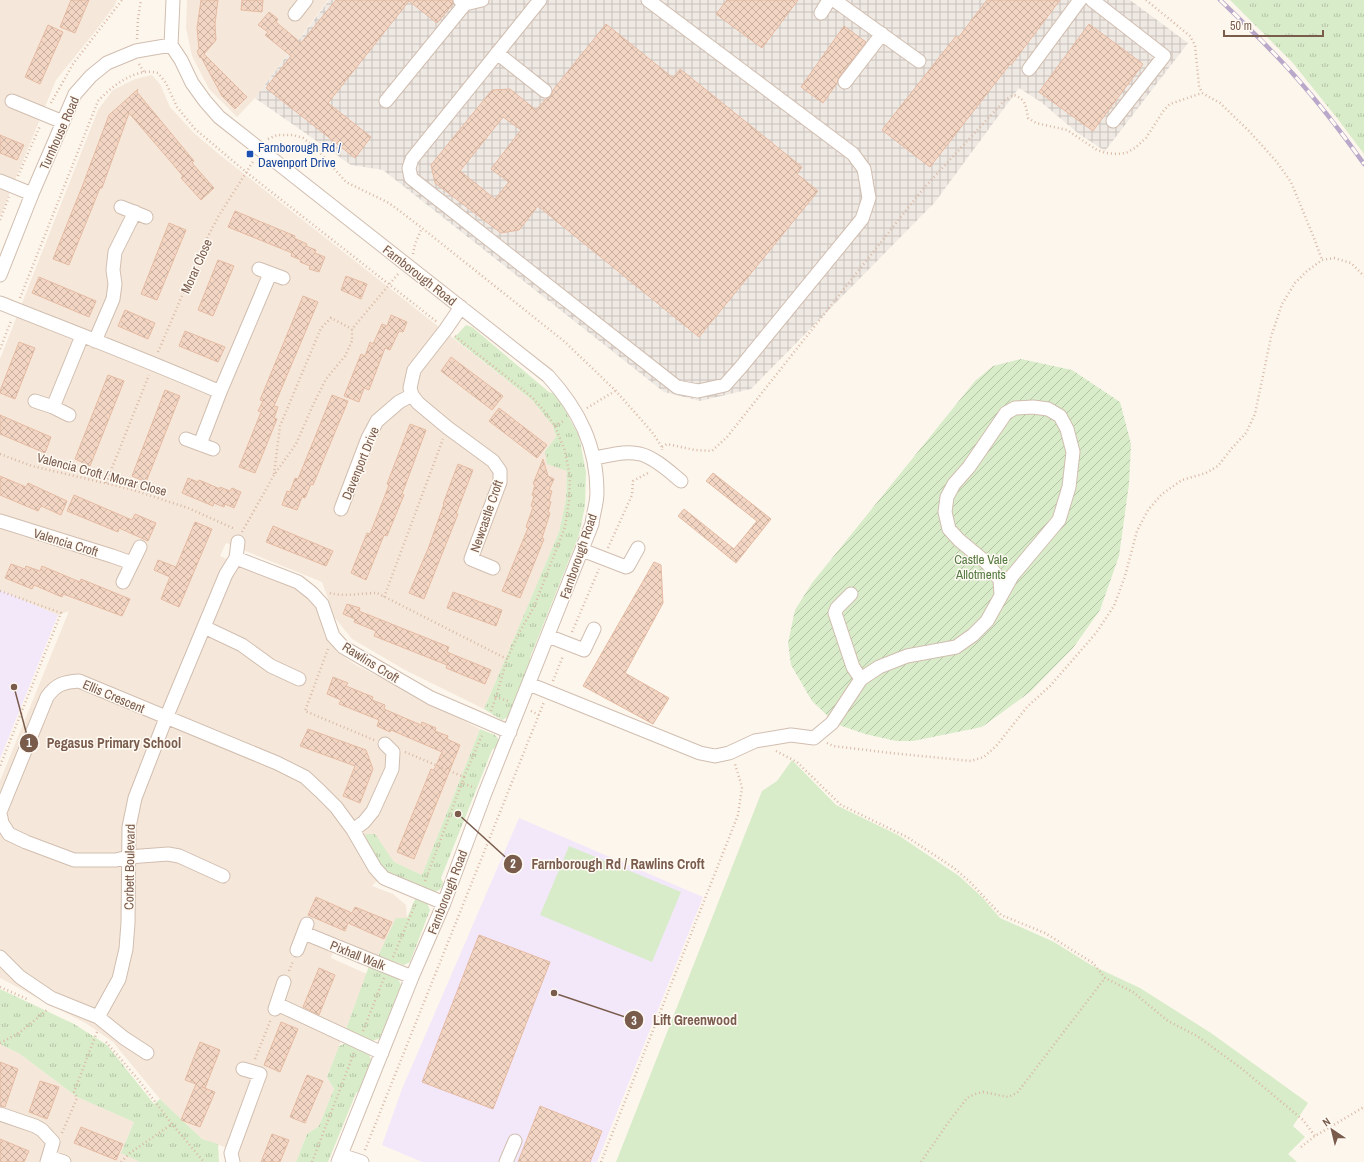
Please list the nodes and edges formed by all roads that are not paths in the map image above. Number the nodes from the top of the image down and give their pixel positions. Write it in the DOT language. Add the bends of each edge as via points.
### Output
graph roads {
  1 [pos="173,0"];
  2 [pos="306,0"];
  3 [pos="482,0"];
  4 [pos="540,0"];
  5 [pos="648,0"];
  6 [pos="829,0"];
  7 [pos="834,0"];
  8 [pos="1080,0"];
  9 [pos="1092,0"];
  10 [pos="462,2"];
  11 [pos="821,13"];
  12 [pos="295,14"];
  13 [pos="882,34"];
  14 [pos="171,45"];
  15 [pos="497,53"];
  16 [pos="919,61"];
  17 [pos="1028,69"];
  18 [pos="845,82"];
  19 [pos="545,91"];
  20 [pos="12,101"];
  21 [pos="386,101"];
  22 [pos="1113,121"];
  23 [pos="63,122"];
  24 [pos="0,181"];
  25 [pos="32,194"];
  26 [pos="121,207"];
  27 [pos="0,275"];
  28 [pos="283,278"];
  29 [pos="0,303"];
  30 [pos="461,307"];
  31 [pos="82,336"];
  32 [pos="94,341"];
  33 [pos="220,392"];
  34 [pos="412,395"];
  35 [pos="35,401"];
  36 [pos="53,407"];
  37 [pos="69,414"];
  38 [pos="186,439"];
  39 [pos="200,444"];
  40 [pos="213,449"];
  41 [pos="594,458"];
  42 [pos="682,480"];
  43 [pos="341,509"];
  44 [pos="0,522"];
  45 [pos="242,536"];
  46 [pos="140,547"];
  47 [pos="638,548"];
  48 [pos="582,550"];
  49 [pos="236,558"];
  50 [pos="132,563"];
  51 [pos="493,568"];
  52 [pos="123,582"];
  53 [pos="851,594"];
  54 [pos="1001,594"];
  55 [pos="204,627"];
  56 [pos="594,629"];
  57 [pos="548,636"];
  58 [pos="299,679"];
  59 [pos="861,679"];
  60 [pos="529,684"];
  61 [pos="166,718"];
  62 [pos="510,732"];
  63 [pos="386,744"];
  64 [pos="0,813"];
  65 [pos="352,830"];
  66 [pos="128,857"];
  67 [pos="223,876"];
  68 [pos="444,903"];
  69 [pos="297,950"];
  70 [pos="0,957"];
  71 [pos="412,977"];
  72 [pos="284,982"];
  73 [pos="98,1017"];
  74 [pos="147,1053"];
  75 [pos="382,1053"];
  76 [pos="247,1070"];
  77 [pos="0,1114"];
  78 [pos="515,1141"];
  79 [pos="340,1158"];
  80 [pos="55,1160"];
  81 [pos="233,1162"];
  82 [pos="361,1162"];
  83 [pos="506,1162"];
  1 -- 14 [label="street"];
  2 -- 12 [label="street"];
  3 -- 10 [label="street"];
  4 -- 15 [label="street"];
  5 -- 15 [label="street" via="853,154 864,169 869,198 862,219 725,385 698,391 677,387 411,178 409,168 412,159"];
  6 -- 11 [label="street"];
  7 -- 13 [label="street"];
  8 -- 17 [label="street"];
  9 -- 22 [label="street" via="1164,56"];
  10 -- 21 [label="street"];
  13 -- 16 [label="street"];
  13 -- 18 [label="street"];
  14 -- 23 [label="street, Turnhouse Road" via="136,51 107,63 91,76 76,94"];
  14 -- 30 [label="street, Farnborough Road" via="182,60 192,83 219,117"];
  15 -- 19 [label="street"];
  20 -- 23 [label="street"];
  23 -- 25 [label="street, Turnhouse Road"];
  24 -- 25 [label="street"];
  25 -- 27 [label="street, Turnhouse Road"];
  26 -- 32 [label="street" via="140,214 115,252 113,299"];
  28 -- 33 [label="street" via="265,271"];
  29 -- 31 [label="street"];
  30 -- 34 [label="street" via="414,370 410,388"];
  30 -- 41 [label="street, Farnborough Road" via="548,376 564,393 585,432"];
  31 -- 32 [label="street"];
  31 -- 36 [label="street"];
  32 -- 33 [label="street" via="154,363"];
  33 -- 39 [label="street"];
  34 -- 43 [label="street, Davenport Drive" via="377,420"];
  34 -- 51 [label="street, Newcastle Croft" via="448,428 493,462 500,471 500,482 471,559"];
  35 -- 36 [label="street"];
  36 -- 37 [label="street"];
  38 -- 39 [label="street"];
  39 -- 40 [label="street"];
  41 -- 42 [label="street" via="622,453 640,454 659,463"];
  41 -- 48 [label="street, Farnborough Road" via="597,494 592,524"];
  44 -- 50 [label="street, Valencia Croft"];
  45 -- 49 [label="street"];
  46 -- 50 [label="street"];
  47 -- 48 [label="street" via="626,567"];
  48 -- 57 [label="street, Farnborough Road"];
  49 -- 55 [label="street, Corbett Boulevard" via="226,574"];
  49 -- 62 [label="street, Rawlins Croft" via="298,582 312,593 322,604 333,636 350,652 431,698"];
  50 -- 52 [label="street"];
  53 -- 59 [label="street" via="835,613 853,667"];
  54 -- 54 [label="street" via="1012,576 1059,520 1069,487 1073,452 1067,429 1060,416 1048,409 1015,408 1006,413 969,467 954,484 947,498 945,512 949,529 988,564 1000,580"];
  54 -- 59 [label="street" via="987,621 973,636 956,647 907,656 879,667"];
  55 -- 58 [label="street" via="242,645 271,666"];
  55 -- 61 [label="street, Corbett Boulevard"];
  56 -- 57 [label="street" via="584,650"];
  57 -- 60 [label="street, Farnborough Road"];
  59 -- 60 [label="street" via="832,723 814,738 791,736 755,741 729,753 715,756 700,753"];
  60 -- 62 [label="street, Farnborough Road"];
  61 -- 64 [label="street, Ellis Crescent" via="79,681 66,682 54,688 47,697"];
  61 -- 65 [label="street" via="277,763 289,773 305,777 336,807"];
  61 -- 66 [label="street, Corbett Boulevard" via="135,798 128,827"];
  62 -- 68 [label="street, Farnborough Road"];
  63 -- 65 [label="street" via="393,752 392,769 373,811 364,822"];
  64 -- 66 [label="street, Ellis Crescent" via="2,823 9,834 74,860 116,860"];
  65 -- 68 [label="street" via="374,868 384,878"];
  66 -- 67 [label="street, Ellis Crescent" via="168,854 179,856"];
  66 -- 73 [label="street, Corbett Boulevard" via="126,949 119,978"];
  68 -- 71 [label="street, Farnborough Road"];
  69 -- 71 [label="street, Pixhall Walk" via="306,928"];
  70 -- 73 [label="street" via="20,977 51,998"];
  71 -- 75 [label="street, Farnborough Road"];
  72 -- 75 [label="street" via="276,1006"];
  73 -- 74 [label="street"];
  75 -- 79 [label="street, Farnborough Road"];
  76 -- 81 [label="street" via="260,1074 231,1153"];
  77 -- 80 [label="street" via="42,1130 53,1142"];
  78 -- 83 [label="street"];
  79 -- 82 [label="street"];
}
